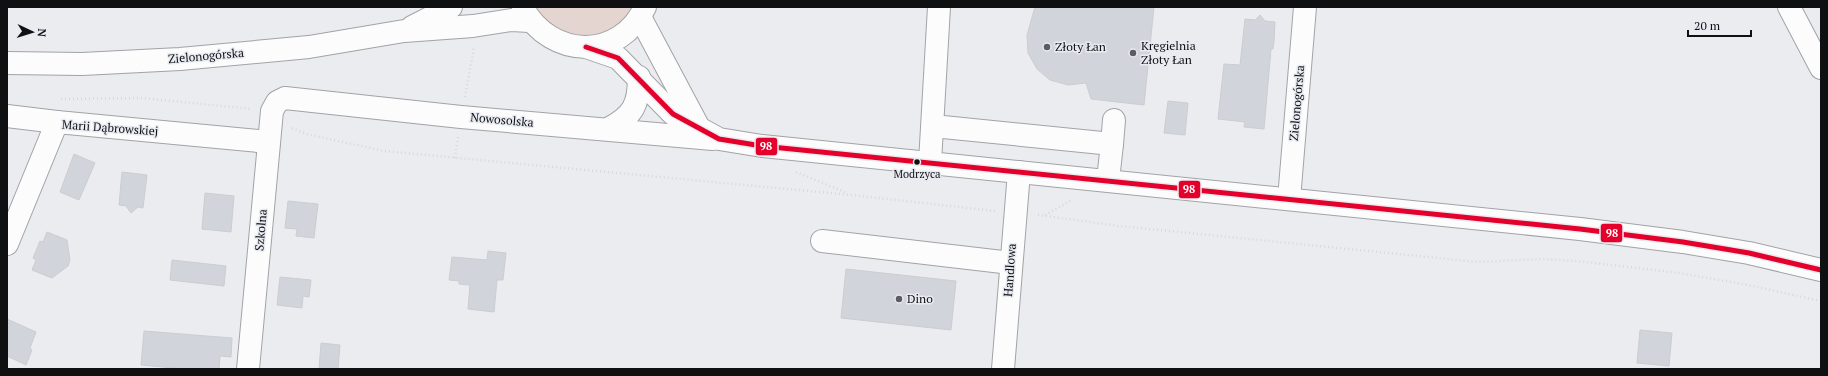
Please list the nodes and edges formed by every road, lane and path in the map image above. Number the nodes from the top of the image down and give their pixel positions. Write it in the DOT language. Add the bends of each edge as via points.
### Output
graph roads {
  1 [pos="451,7"];
  2 [pos="939,7"];
  3 [pos="1305,7"];
  4 [pos="1789,7"];
  5 [pos="643,12"];
  6 [pos="526,14"];
  7 [pos="473,26"];
  8 [pos="404,31"];
  9 [pos="586,47"];
  10 [pos="7,63"];
  11 [pos="1821,68"];
  12 [pos="639,77"];
  13 [pos="285,98"];
  14 [pos="7,116"];
  15 [pos="461,117"];
  16 [pos="1114,120"];
  17 [pos="57,122"];
  18 [pos="698,126"];
  19 [pos="933,126"];
  20 [pos="608,129"];
  21 [pos="270,132"];
  22 [pos="719,139"];
  23 [pos="1112,144"];
  24 [pos="455,158"];
  25 [pos="930,162"];
  26 [pos="1019,172"];
  27 [pos="1108,180"];
  28 [pos="1289,199"];
  29 [pos="1015,213"];
  30 [pos="822,241"];
  31 [pos="7,244"];
  32 [pos="1011,263"];
  33 [pos="1821,270"];
  34 [pos="1821,301"];
  35 [pos="248,369"];
  36 [pos="1003,369"];
  1 -- 8 [label="street, Zielonogórska"];
  2 -- 19 [label="street"];
  3 -- 28 [label="street, Zielonogórska"];
  4 -- 11 [label="street"];
  5 -- 9 [label="street" via="626,33 607,43"];
  5 -- 18 [label="street"];
  6 -- 7 [label="street, Zielonogórska" via="511,20"];
  6 -- 9 [label="street" via="546,36 565,44"];
  7 -- 8 [label="street, Zielonogórska"];
  7 -- 15 [label="path" via="476,39"];
  8 -- 10 [label="street, Zielonogórska" via="309,47 180,59 82,64"];
  9 -- 12 [label="street, Nowosolska" via="618,58"];
  12 -- 18 [label="street, Nowosolska" via="673,114"];
  12 -- 20 [label="street" via="639,94 634,108 623,121"];
  13 -- 15 [label="street, Nowosolska"];
  13 -- 21 [label="street, Szkolna" via="276,102 272,111"];
  14 -- 17 [label="street"];
  15 -- 20 [label="street, Nowosolska"];
  15 -- 24 [label="path"];
  16 -- 23 [label="street"];
  17 -- 21 [label="street, Marii Dąbrowskiej"];
  17 -- 31 [label="street, Marii Dąbrowskiej"];
  18 -- 22 [label="street, Nowosolska"];
  19 -- 23 [label="street"];
  19 -- 25 [label="street"];
  20 -- 22 [label="street, Nowosolska"];
  21 -- 24 [label="path" via="281,123 306,134 384,151"];
  21 -- 35 [label="street, Szkolna"];
  22 -- 25 [label="street, Nowosolska" via="762,146"];
  23 -- 27 [label="street"];
  24 -- 29 [label="path"];
  25 -- 26 [label="street, Nowosolska"];
  26 -- 27 [label="street, Nowosolska"];
  26 -- 29 [label="street, Handlowa"];
  27 -- 28 [label="street, Nowosolska"];
  28 -- 33 [label="street, Nowosolska" via="1683,242 1748,253"];
  29 -- 32 [label="street, Handlowa"];
  29 -- 34 [label="path" via="1478,262 1542,259 1578,261 1679,273"];
  30 -- 32 [label="street"];
  32 -- 36 [label="street, Handlowa"];
}
